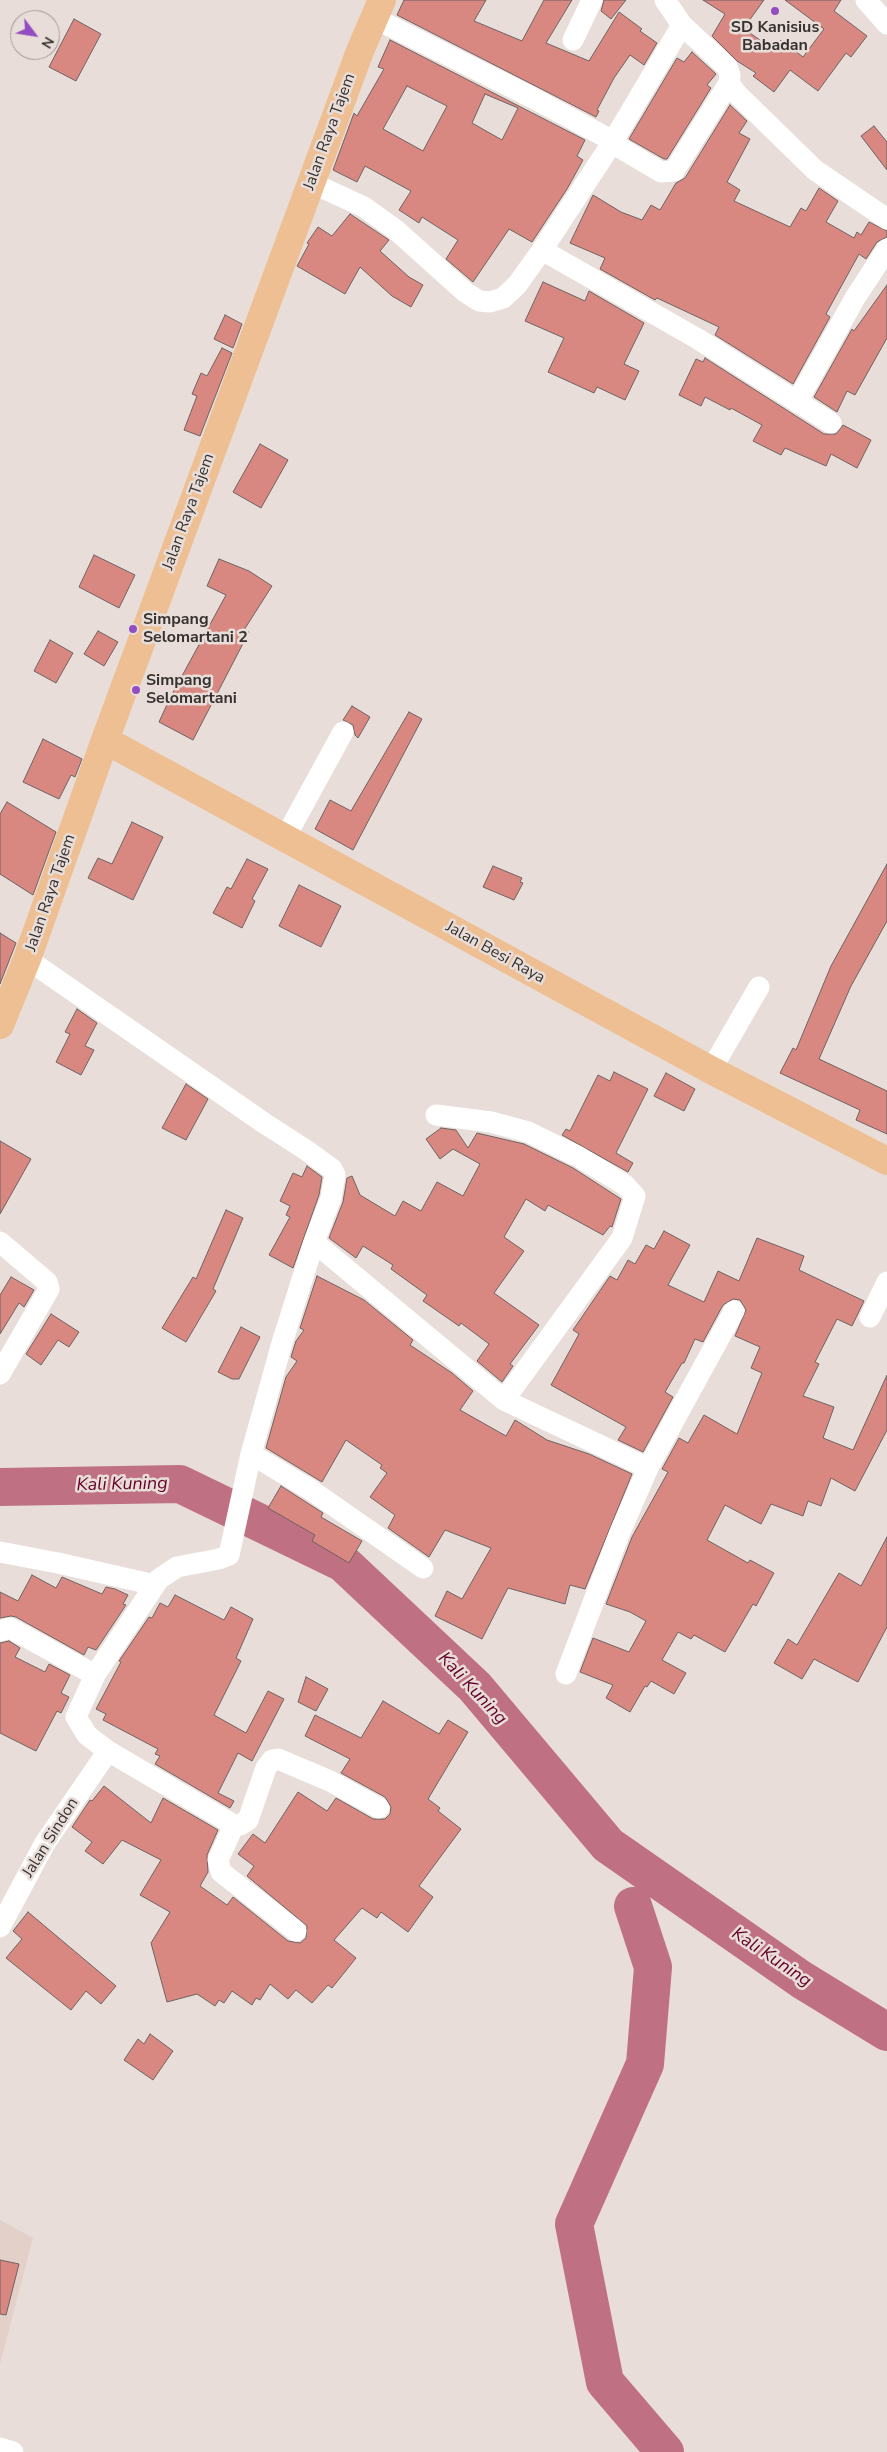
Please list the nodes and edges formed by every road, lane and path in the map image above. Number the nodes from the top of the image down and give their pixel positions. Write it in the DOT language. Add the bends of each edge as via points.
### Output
graph roads {
  1 [pos="592,0"];
  2 [pos="665,0"];
  3 [pos="866,0"];
  4 [pos="378,9"];
  5 [pos="887,24"];
  6 [pos="682,25"];
  7 [pos="574,40"];
  8 [pos="730,83"];
  9 [pos="613,142"];
  10 [pos="312,183"];
  11 [pos="887,219"];
  12 [pos="887,249"];
  13 [pos="542,250"];
  14 [pos="797,402"];
  15 [pos="830,422"];
  16 [pos="343,732"];
  17 [pos="105,740"];
  18 [pos="285,838"];
  19 [pos="27,959"];
  20 [pos="759,987"];
  21 [pos="0,1025"];
  22 [pos="711,1070"];
  23 [pos="436,1115"];
  24 [pos="887,1161"];
  25 [pos="0,1242"];
  26 [pos="314,1242"];
  27 [pos="887,1282"];
  28 [pos="734,1311"];
  29 [pos="870,1317"];
  30 [pos="0,1374"];
  31 [pos="504,1400"];
  32 [pos="249,1464"];
  33 [pos="648,1468"];
  34 [pos="0,1552"];
  35 [pos="423,1568"];
  36 [pos="155,1586"];
  37 [pos="0,1631"];
  38 [pos="566,1674"];
  39 [pos="95,1675"];
  40 [pos="108,1752"];
  41 [pos="379,1808"];
  42 [pos="234,1826"];
  43 [pos="0,1928"];
  44 [pos="296,1932"];
  45 [pos="0,2448"];
  46 [pos="13,2452"];
  1 -- 7 [label="street"];
  2 -- 6 [label="street"];
  3 -- 5 [label="street"];
  4 -- 9 [label="street"];
  4 -- 10 [label="main road, Jalan Raya Tajem"];
  6 -- 8 [label="street" via="727,67"];
  6 -- 9 [label="street"];
  8 -- 9 [label="street" via="674,171 661,172"];
  8 -- 11 [label="street" via="736,93 815,170"];
  9 -- 13 [label="street"];
  10 -- 13 [label="street" via="364,206 479,301 503,298"];
  10 -- 17 [label="main road, Jalan Raya Tajem"];
  12 -- 14 [label="street" via="855,298"];
  13 -- 14 [label="street" via="698,339"];
  14 -- 15 [label="street"];
  16 -- 18 [label="street"];
  17 -- 18 [label="main road, Jalan Besi Raya"];
  17 -- 19 [label="main road, Jalan Raya Tajem"];
  18 -- 22 [label="main road, Jalan Besi Raya"];
  19 -- 21 [label="main road, Jalan Raya Tajem"];
  19 -- 26 [label="street" via="332,1169 335,1182"];
  20 -- 22 [label="street"];
  22 -- 24 [label="main road, Jalan Besi Raya"];
  23 -- 31 [label="street" via="491,1122 528,1132 579,1157 636,1196 622,1238"];
  25 -- 30 [label="street" via="47,1282 50,1289"];
  26 -- 31 [label="street"];
  26 -- 32 [label="street"];
  27 -- 29 [label="street"];
  28 -- 33 [label="street"];
  31 -- 33 [label="street"];
  32 -- 35 [label="street" via="311,1490"];
  32 -- 36 [label="street" via="229,1554 177,1567 159,1579"];
  33 -- 38 [label="street"];
  34 -- 36 [label="street"];
  36 -- 39 [label="street"];
  37 -- 39 [label="street" via="10,1628"];
  39 -- 40 [label="street" via="76,1717 87,1735"];
  40 -- 42 [label="street"];
  40 -- 43 [label="street, Jalan Sindon" via="45,1843"];
  41 -- 42 [label="street" via="278,1759 272,1760 266,1768 248,1820"];
  42 -- 44 [label="street" via="218,1860 221,1872"];
  45 -- 46 [label="street"];
}
